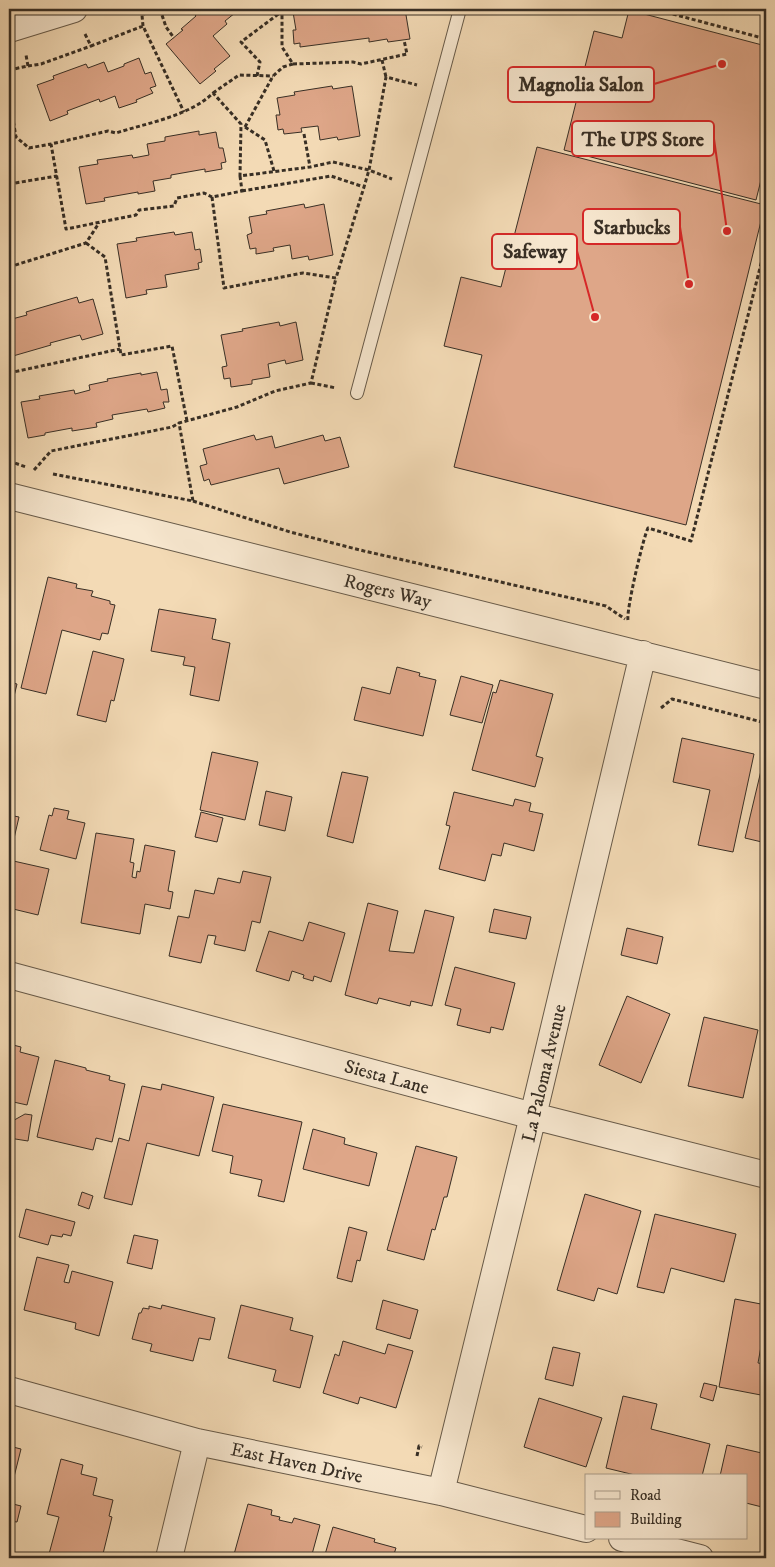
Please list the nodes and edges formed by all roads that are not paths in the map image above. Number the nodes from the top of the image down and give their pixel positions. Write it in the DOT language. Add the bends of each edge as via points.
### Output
graph roads {
  1 [pos="460,9"];
  2 [pos="79,20"];
  3 [pos="9,29"];
  4 [pos="356,393"];
  5 [pos="9,496"];
  6 [pos="643,654"];
  7 [pos="766,686"];
  8 [pos="9,975"];
  9 [pos="534,1116"];
  10 [pos="766,1174"];
  11 [pos="9,1390"];
  12 [pos="197,1442"];
  13 [pos="441,1492"];
  14 [pos="585,1529"];
  15 [pos="630,1540"];
  16 [pos="169,1558"];
  17 [pos="700,1558"];
  1 -- 4 [label="lane"];
  2 -- 3 [label="street"];
  5 -- 6 [label="street, Rogers Way"];
  6 -- 7 [label="street, Rogers Way"];
  6 -- 9 [label="street, La Paloma Avenue"];
  8 -- 9 [label="street, Siesta Lane"];
  9 -- 10 [label="street, Siesta Lane"];
  9 -- 13 [label="street, La Paloma Avenue"];
  11 -- 12 [label="street, East Haven Drive"];
  12 -- 13 [label="street, East Haven Drive"];
  12 -- 16 [label="street"];
  13 -- 14 [label="street, East Haven Drive"];
  15 -- 17 [label="street"];
}
